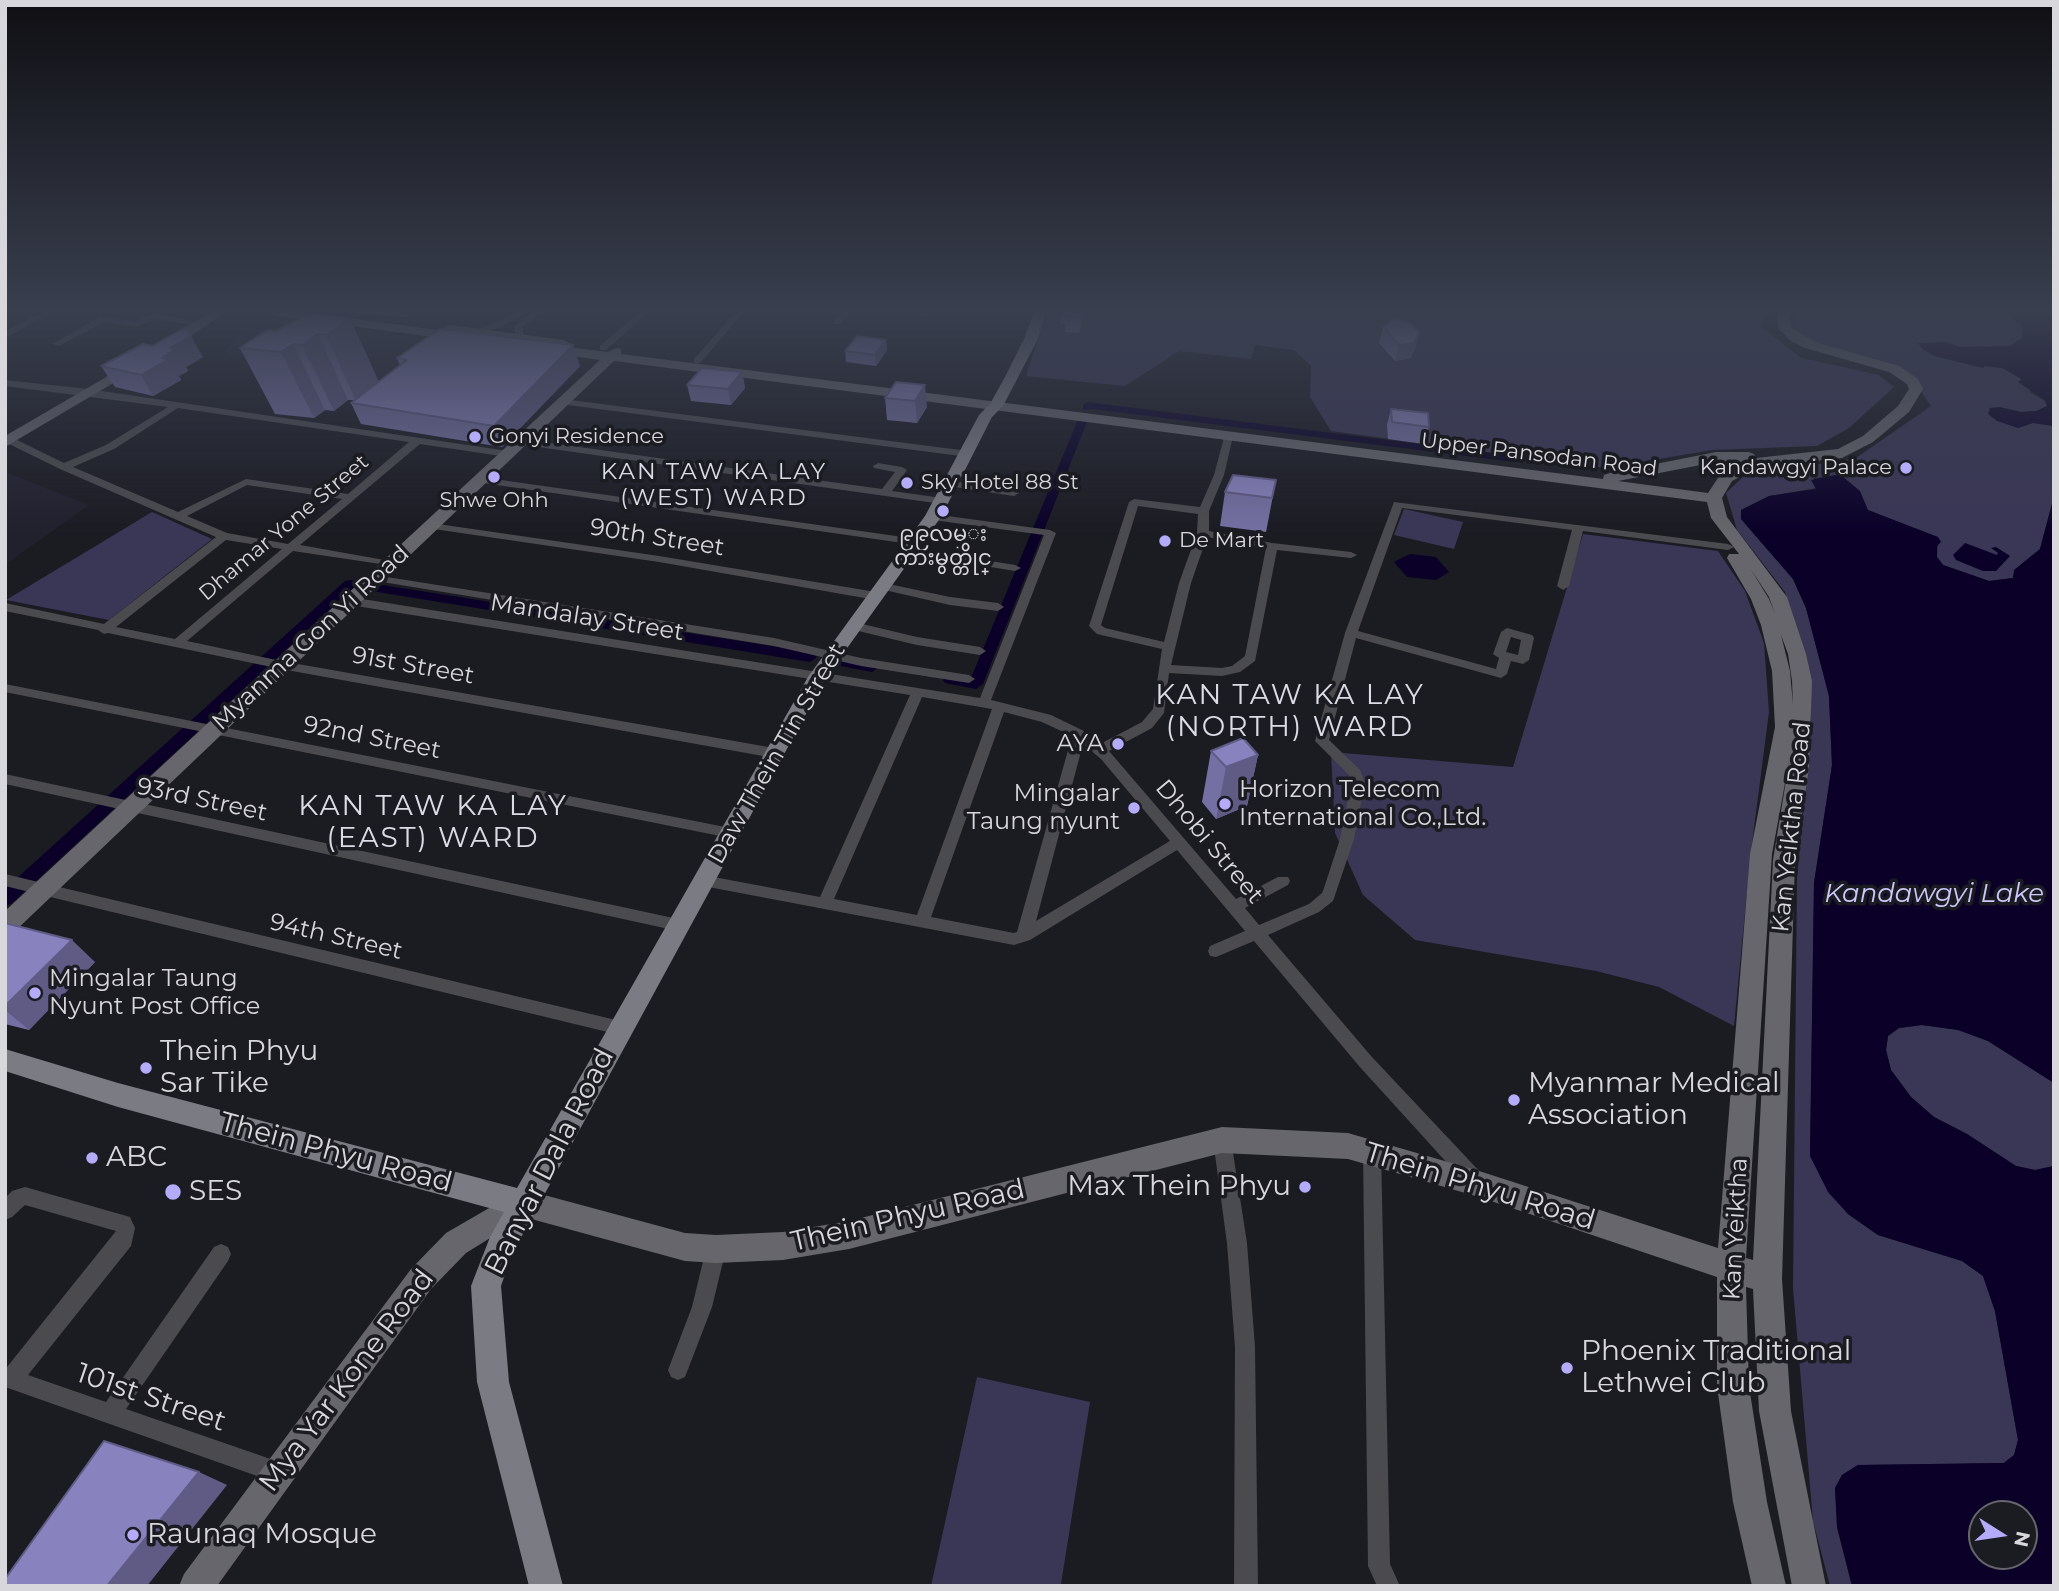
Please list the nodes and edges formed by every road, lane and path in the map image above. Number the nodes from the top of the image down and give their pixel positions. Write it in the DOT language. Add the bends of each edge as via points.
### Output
graph roads {
  1 [pos="38,386"];
  2 [pos="98,386"];
  3 [pos="578,386"];
  4 [pos="863,386"];
  5 [pos="998,386"];
  6 [pos="1004,386"];
  7 [pos="1902,386"];
  8 [pos="88,392"];
  9 [pos="563,402"];
  10 [pos="177,405"];
  11 [pos="990,405"];
  12 [pos="1229,433"];
  13 [pos="7,441"];
  14 [pos="417,441"];
  15 [pos="514,448"];
  16 [pos="968,454"];
  17 [pos="1783,456"];
  18 [pos="1749,457"];
  19 [pos="878,466"];
  20 [pos="64,467"];
  21 [pos="1552,475"];
  22 [pos="1602,478"];
  23 [pos="480,480"];
  24 [pos="952,484"];
  25 [pos="886,492"];
  26 [pos="1014,493"];
  27 [pos="1709,494"];
  28 [pos="350,497"];
  29 [pos="942,501"];
  30 [pos="1204,511"];
  31 [pos="178,516"];
  32 [pos="933,517"];
  33 [pos="431,526"];
  34 [pos="1578,528"];
  35 [pos="1203,533"];
  36 [pos="224,536"];
  37 [pos="1272,546"];
  38 [pos="290,547"];
  39 [pos="913,547"];
  40 [pos="1728,547"];
  41 [pos="1351,555"];
  42 [pos="390,564"];
  43 [pos="1015,568"];
  44 [pos="374,579"];
  45 [pos="1563,586"];
  46 [pos="880,592"];
  47 [pos="350,601"];
  48 [pos="5,607"];
  49 [pos="998,607"];
  50 [pos="854,626"];
  51 [pos="104,630"];
  52 [pos="1352,633"];
  53 [pos="176,644"];
  54 [pos="1170,647"];
  55 [pos="980,651"];
  56 [pos="832,655"];
  57 [pos="1506,656"];
  58 [pos="281,665"];
  59 [pos="1164,669"];
  60 [pos="817,677"];
  61 [pos="970,680"];
  62 [pos="5,688"];
  63 [pos="918,692"];
  64 [pos="984,703"];
  65 [pos="1000,706"];
  66 [pos="205,729"];
  67 [pos="1079,734"];
  68 [pos="1099,750"];
  69 [pos="774,753"];
  70 [pos="5,779"];
  71 [pos="130,807"];
  72 [pos="730,833"];
  73 [pos="1179,842"];
  74 [pos="5,880"];
  75 [pos="703,881"];
  76 [pos="1283,881"];
  77 [pos="42,890"];
  78 [pos="824,904"];
  79 [pos="1234,907"];
  80 [pos="922,922"];
  81 [pos="678,925"];
  82 [pos="5,926"];
  83 [pos="1255,932"];
  84 [pos="1019,937"];
  85 [pos="1216,951"];
  86 [pos="620,1028"];
  87 [pos="5,1060"];
  88 [pos="1222,1140"];
  89 [pos="1372,1151"];
  90 [pos="1479,1184"];
  91 [pos="522,1203"];
  92 [pos="5,1211"];
  93 [pos="716,1249"];
  94 [pos="221,1254"];
  95 [pos="1731,1266"];
  96 [pos="1768,1279"];
  97 [pos="678,1370"];
  98 [pos="8,1378"];
  99 [pos="111,1413"];
  100 [pos="277,1472"];
  101 [pos="196,1586"];
  102 [pos="546,1586"];
  103 [pos="1246,1586"];
  104 [pos="1389,1586"];
  105 [pos="1769,1586"];
  106 [pos="1809,1586"];
  1 -- 8 [label="street"];
  2 -- 8 [label="main road"];
  3 -- 9 [label="main road, Myanma Gon Yi Road"];
  4 -- 11 [label="main road, Upper Pansodan Road"];
  5 -- 11 [label="main road"];
  6 -- 11 [label="main road"];
  7 -- 17 [label="main road" via="1900,397 1847,442"];
  8 -- 10 [label="street"];
  8 -- 13 [label="main road"];
  9 -- 15 [label="main road, Myanma Gon Yi Road"];
  9 -- 16 [label="street"];
  10 -- 14 [label="street"];
  10 -- 20 [label="street" via="110,447"];
  11 -- 12 [label="main road, Upper Pansodan Road"];
  11 -- 16 [label="main road, Daw Thein Tin Street"];
  12 -- 21 [label="main road, Upper Pansodan Road"];
  12 -- 30 [label="street"];
  13 -- 20 [label="street"];
  14 -- 15 [label="street"];
  14 -- 28 [label="street, Dhamar Yone Street"];
  15 -- 23 [label="main road, Myanma Gon Yi Road"];
  15 -- 25 [label="street"];
  16 -- 24 [label="main road, Daw Thein Tin Street"];
  17 -- 18 [label="main road"];
  17 -- 27 [label="main road" via="1738,470"];
  18 -- 22 [label="main road" via="1717,457"];
  18 -- 27 [label="main road" via="1718,471"];
  19 -- 25 [label="street" via="902,470"];
  20 -- 31 [label="street"];
  21 -- 22 [label="main road, Upper Pansodan Road"];
  21 -- 27 [label="main road, Upper Pansodan Road"];
  22 -- 27 [label="main road, Upper Pansodan Road"];
  23 -- 33 [label="main road, Myanma Gon Yi Road"];
  23 -- 39 [label="street"];
  24 -- 26 [label="street"];
  24 -- 29 [label="main road, Daw Thein Tin Street"];
  25 -- 29 [label="street"];
  27 -- 40 [label="main road, Kan Yeiktha" via="1707,516"];
  27 -- 96 [label="main road, Kan Yeiktha Road" via="1720,518 1778,597 1802,681 1799,768 1784,859"];
  28 -- 31 [label="street" via="246,482"];
  28 -- 38 [label="street, Dhamar Yone Street"];
  29 -- 32 [label="main road, Daw Thein Tin Street"];
  30 -- 35 [label="street"];
  30 -- 54 [label="street" via="1134,502 1095,622 1101,631"];
  31 -- 36 [label="street"];
  32 -- 39 [label="main road, Daw Thein Tin Street"];
  32 -- 64 [label="street" via="1050,533"];
  33 -- 42 [label="main road, Myanma Gon Yi Road"];
  33 -- 46 [label="street, 90th Street"];
  34 -- 40 [label="street"];
  34 -- 45 [label="street"];
  34 -- 52 [label="street" via="1398,504"];
  35 -- 37 [label="street"];
  35 -- 54 [label="street"];
  36 -- 38 [label="street"];
  36 -- 51 [label="street"];
  37 -- 41 [label="street"];
  37 -- 59 [label="street" via="1251,658 1222,672"];
  38 -- 42 [label="street"];
  38 -- 53 [label="street, Dhamar Yone Street"];
  39 -- 43 [label="street"];
  39 -- 46 [label="main road, Daw Thein Tin Street"];
  40 -- 95 [label="main road, Kan Yeiktha" via="1760,599 1770,625 1781,671 1785,727 1761,854"];
  42 -- 44 [label="main road, Myanma Gon Yi Road"];
  44 -- 47 [label="main road, Myanma Gon Yi Road"];
  44 -- 56 [label="street, Mandalay Street"];
  46 -- 49 [label="street, 90th Street"];
  46 -- 50 [label="main road, Daw Thein Tin Street"];
  47 -- 58 [label="main road, Myanma Gon Yi Road"];
  47 -- 60 [label="street, Mandalay Street"];
  48 -- 51 [label="street, 91st Street"];
  50 -- 55 [label="street"];
  50 -- 56 [label="main road, Daw Thein Tin Street"];
  51 -- 53 [label="street, 91st Street"];
  52 -- 57 [label="street" via="1501,674"];
  52 -- 83 [label="street" via="1322,741 1358,783 1339,868 1328,897 1314,908"];
  53 -- 58 [label="street, 91st Street"];
  54 -- 59 [label="street"];
  56 -- 60 [label="main road, Daw Thein Tin Street"];
  56 -- 61 [label="street, Mandalay Street"];
  58 -- 66 [label="main road, Myanma Gon Yi Road"];
  58 -- 69 [label="street, 91st Street"];
  59 -- 68 [label="street" via="1159,710 1147,725"];
  60 -- 63 [label="street, Dhobi Street"];
  60 -- 69 [label="main road, Daw Thein Tin Street"];
  62 -- 66 [label="street, 92nd Street"];
  63 -- 64 [label="street, Dhobi Street"];
  63 -- 78 [label="street"];
  64 -- 65 [label="street, Dhobi Street"];
  65 -- 67 [label="street, Dhobi Street" via="1046,718"];
  65 -- 80 [label="street"];
  66 -- 71 [label="main road, Myanma Gon Yi Road"];
  66 -- 72 [label="street, 92nd Street"];
  67 -- 68 [label="street, Dhobi Street"];
  67 -- 84 [label="street"];
  68 -- 73 [label="street, Dhobi Street"];
  69 -- 72 [label="main road, Daw Thein Tin Street"];
  70 -- 71 [label="street, 93rd Street"];
  71 -- 77 [label="main road, Myanma Gon Yi Road"];
  71 -- 81 [label="street, 93rd Street"];
  72 -- 75 [label="main road, Daw Thein Tin Street"];
  73 -- 79 [label="street, Dhobi Street"];
  73 -- 84 [label="street"];
  74 -- 77 [label="street, 94th Street"];
  75 -- 78 [label="street"];
  75 -- 81 [label="main road, Daw Thein Tin Street"];
  76 -- 79 [label="street"];
  77 -- 82 [label="main road, Myanma Gon Yi Road"];
  77 -- 86 [label="street, 94th Street"];
  78 -- 80 [label="street"];
  79 -- 83 [label="street, Dhobi Street"];
  80 -- 84 [label="street"];
  81 -- 86 [label="main road, Daw Thein Tin Street"];
  83 -- 85 [label="street"];
  83 -- 90 [label="street, Dhobi Street"];
  86 -- 91 [label="main road, Banyar Dala Road"];
  87 -- 91 [label="main road, Thein Phyu Road"];
  88 -- 89 [label="main road, Thein Phyu Road"];
  88 -- 93 [label="main road, Thein Phyu Road" via="849,1236 783,1247"];
  88 -- 103 [label="street" via="1237,1243 1245,1347"];
  89 -- 90 [label="main road, Thein Phyu Road"];
  89 -- 104 [label="street" via="1379,1566"];
  90 -- 95 [label="main road, Thein Phyu Road"];
  91 -- 93 [label="main road, Thein Phyu Road" via="685,1247"];
  91 -- 100 [label="main road, Mya Yar Kone Road" via="456,1243 421,1279"];
  91 -- 102 [label="main road, Banyar Dala Road" via="486,1286 494,1382"];
  92 -- 98 [label="street" via="25,1196 126,1228 124,1239"];
  93 -- 97 [label="street" via="702,1307"];
  94 -- 99 [label="street"];
  95 -- 96 [label="main road, Thein Phyu Road"];
  95 -- 105 [label="main road, Kan Yeiktha" via="1733,1386 1750,1502"];
  96 -- 106 [label="main road, Kan Yeiktha Road" via="1775,1411"];
  98 -- 99 [label="street, 101st Street"];
  99 -- 100 [label="street, 101st Street"];
  100 -- 101 [label="main road, Mya Yar Kone Road"];
}
